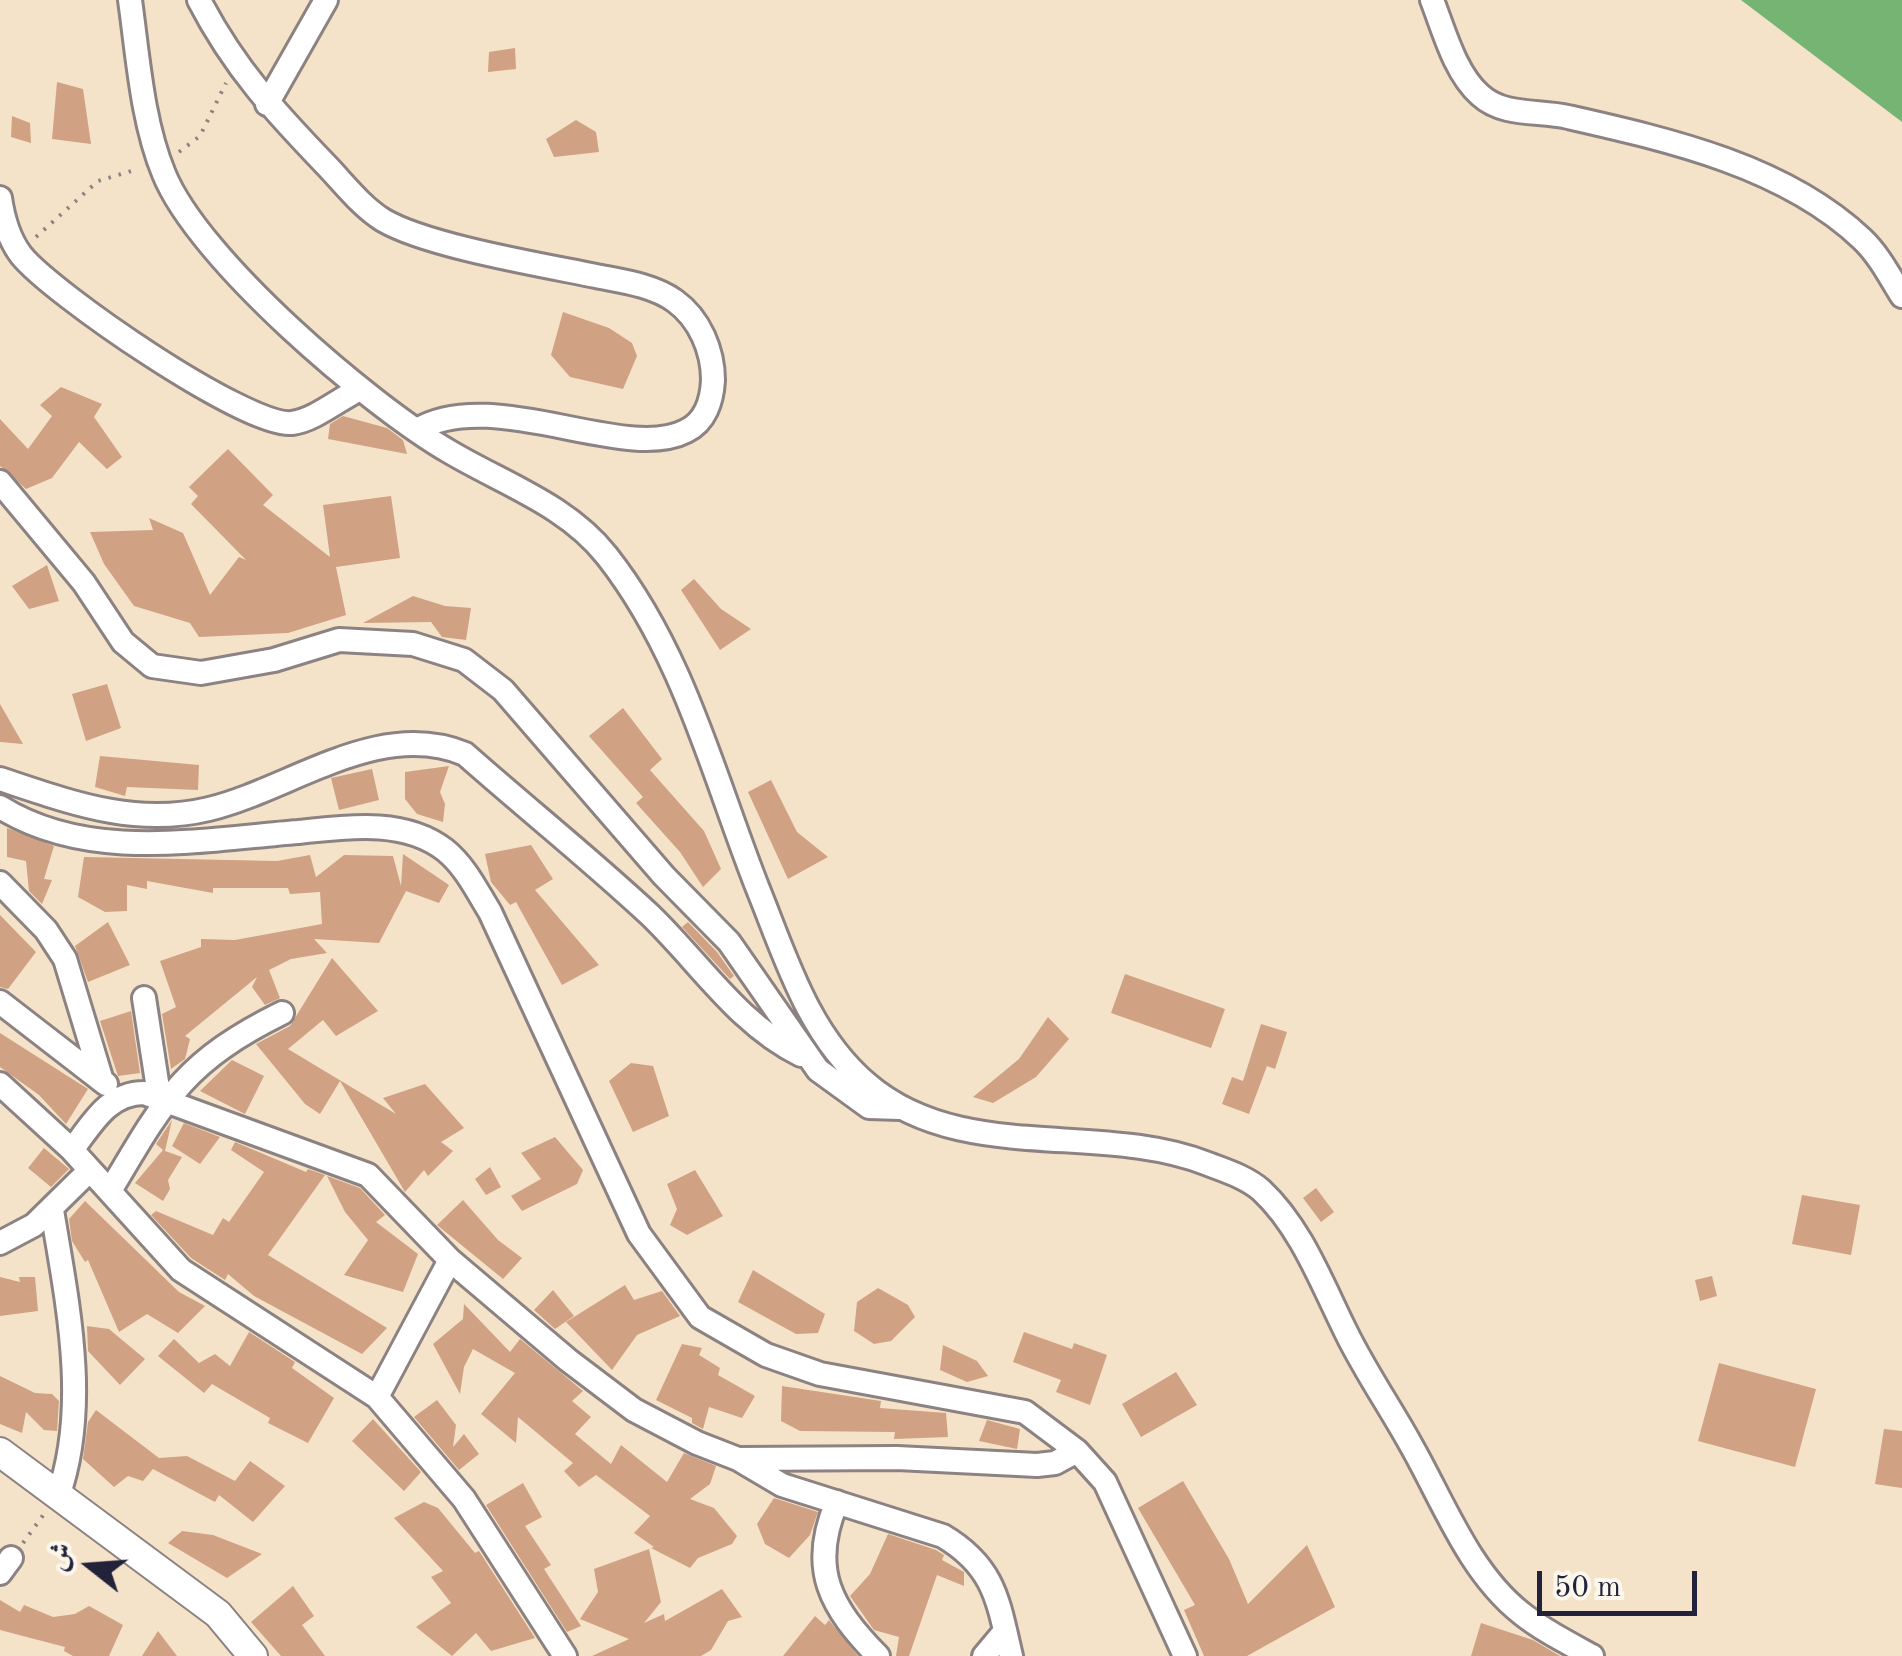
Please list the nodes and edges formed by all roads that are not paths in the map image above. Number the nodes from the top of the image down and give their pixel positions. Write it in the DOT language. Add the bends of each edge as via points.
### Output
graph roads {
  1 [pos="130,0"];
  2 [pos="199,0"];
  3 [pos="326,0"];
  4 [pos="1432,0"];
  5 [pos="267,104"];
  6 [pos="0,198"];
  7 [pos="1902,296"];
  8 [pos="360,388"];
  9 [pos="417,430"];
  10 [pos="0,482"];
  11 [pos="0,779"];
  12 [pos="0,807"];
  13 [pos="0,883"];
  14 [pos="798,988"];
  15 [pos="144,998"];
  16 [pos="0,1002"];
  17 [pos="770,1002"];
  18 [pos="282,1013"];
  19 [pos="804,1056"];
  20 [pos="0,1084"];
  21 [pos="111,1088"];
  22 [pos="162,1096"];
  23 [pos="900,1108"];
  24 [pos="72,1150"];
  25 [pos="90,1170"];
  26 [pos="110,1192"];
  27 [pos="52,1210"];
  28 [pos="0,1243"];
  29 [pos="450,1260"];
  30 [pos="377,1397"];
  31 [pos="1077,1451"];
  32 [pos="0,1452"];
  33 [pos="738,1459"];
  34 [pos="58,1496"];
  35 [pos="837,1502"];
  36 [pos="1005,1632"];
  37 [pos="253,1656"];
  38 [pos="565,1656"];
  39 [pos="878,1656"];
  40 [pos="984,1656"];
  41 [pos="1010,1656"];
  42 [pos="1185,1656"];
  43 [pos="1592,1656"];
  1 -- 8 [label="street" via="159,163 198,233"];
  2 -- 5 [label="street" via="236,66"];
  3 -- 5 [label="street"];
  4 -- 7 [label="street" via="1460,65 1486,100 1517,112 1646,135 1789,187 1864,240"];
  5 -- 9 [label="street" via="379,218 661,294 683,309 708,345 709,404 701,419 676,436 644,438 486,417"];
  6 -- 8 [label="street" via="20,253 59,290 252,415 292,423"];
  8 -- 9 [label="street"];
  9 -- 14 [label="street" via="580,529 655,625"];
  10 -- 17 [label="street" via="72,567 122,642 152,666 201,674 339,640 431,647 464,660 503,690 728,942"];
  11 -- 19 [label="street" via="102,812 165,815 210,809 359,754 444,745 465,754 635,902 768,1038"];
  12 -- 31 [label="street" via="38,829 104,843 376,826 444,849 490,912 639,1234 700,1317 766,1355 820,1374 1025,1412"];
  13 -- 21 [label="street" via="65,959"];
  14 -- 17 [label="street"];
  14 -- 23 [label="street" via="848,1065"];
  15 -- 22 [label="street"];
  16 -- 21 [label="street"];
  17 -- 19 [label="street"];
  18 -- 22 [label="street" via="223,1045"];
  19 -- 23 [label="street" via="861,1103"];
  20 -- 24 [label="street"];
  21 -- 22 [label="street"];
  21 -- 24 [label="street"];
  22 -- 26 [label="street"];
  22 -- 29 [label="street" via="368,1175"];
  23 -- 43 [label="street" via="986,1134 1110,1142 1187,1156 1258,1187 1312,1262 1480,1566 1518,1611"];
  24 -- 25 [label="street"];
  25 -- 26 [label="street"];
  25 -- 27 [label="street"];
  26 -- 30 [label="street" via="181,1270"];
  27 -- 28 [label="street"];
  27 -- 34 [label="street" via="73,1399"];
  29 -- 30 [label="street"];
  29 -- 33 [label="street" via="634,1410"];
  30 -- 38 [label="street" via="464,1499"];
  31 -- 33 [label="street" via="1037,1464"];
  31 -- 42 [label="street" via="1111,1493"];
  32 -- 34 [label="main road"];
  33 -- 35 [label="street" via="770,1480"];
  34 -- 37 [label="main road" via="218,1614"];
  35 -- 36 [label="street" via="960,1546 985,1570"];
  35 -- 39 [label="street" via="825,1538 824,1570 842,1617"];
  36 -- 40 [label="street"];
  36 -- 41 [label="street"];
}
